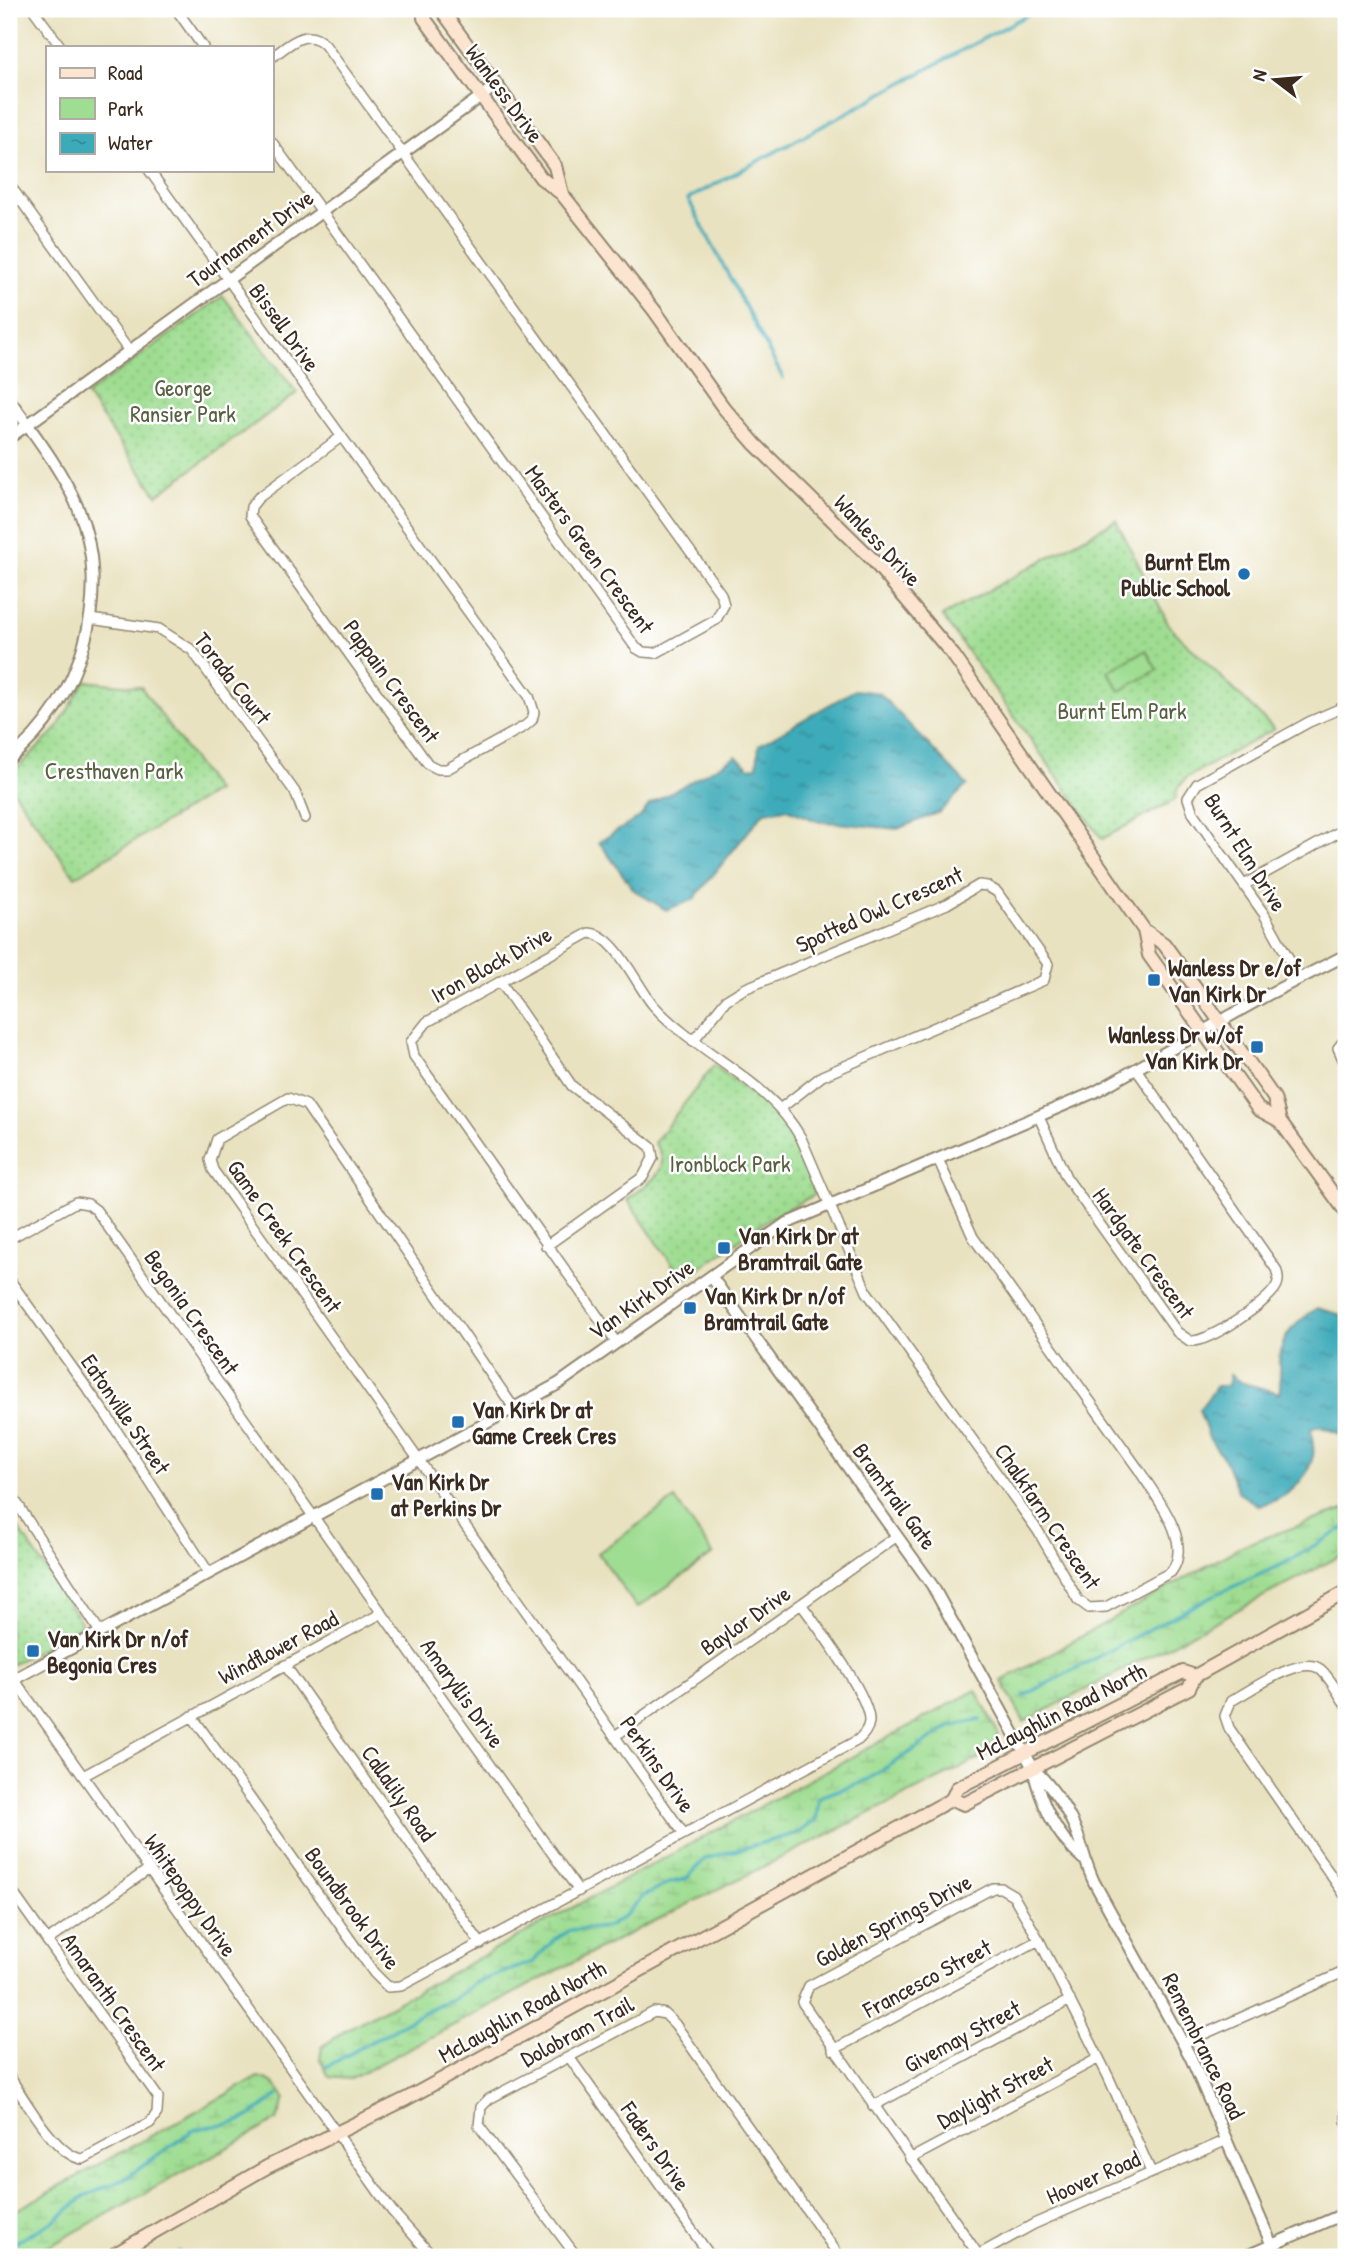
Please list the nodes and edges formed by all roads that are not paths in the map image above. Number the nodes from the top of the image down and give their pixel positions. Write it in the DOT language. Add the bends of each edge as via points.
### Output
graph roads {
  1 [pos="33,9"];
  2 [pos="176,9"];
  3 [pos="425,9"];
  4 [pos="441,9"];
  5 [pos="60,46"];
  6 [pos="202,46"];
  7 [pos="273,57"];
  8 [pos="497,85"];
  9 [pos="481,96"];
  10 [pos="273,144"];
  11 [pos="403,154"];
  12 [pos="150,172"];
  13 [pos="9,184"];
  14 [pos="562,194"];
  15 [pos="322,211"];
  16 [pos="228,280"];
  17 [pos="129,351"];
  18 [pos="9,399"];
  19 [pos="27,424"];
  20 [pos="9,438"];
  21 [pos="341,438"];
  22 [pos="90,619"];
  23 [pos="1346,706"];
  24 [pos="9,760"];
  25 [pos="305,818"];
  26 [pos="1346,828"];
  27 [pos="1244,885"];
  28 [pos="1144,930"];
  29 [pos="1346,955"];
  30 [pos="1300,978"];
  31 [pos="500,981"];
  32 [pos="1220,1021"];
  33 [pos="1203,1031"];
  34 [pos="1346,1038"];
  35 [pos="694,1041"];
  36 [pos="1346,1066"];
  37 [pos="1136,1069"];
  38 [pos="780,1108"];
  39 [pos="1039,1117"];
  40 [pos="1280,1121"];
  41 [pos="938,1159"];
  42 [pos="829,1204"];
  43 [pos="1346,1212"];
  44 [pos="9,1239"];
  45 [pos="546,1246"];
  46 [pos="710,1276"];
  47 [pos="9,1279"];
  48 [pos="616,1342"];
  49 [pos="514,1408"];
  50 [pos="419,1460"];
  51 [pos="9,1491"];
  52 [pos="20,1507"];
  53 [pos="9,1514"];
  54 [pos="314,1518"];
  55 [pos="897,1536"];
  56 [pos="209,1573"];
  57 [pos="1346,1592"];
  58 [pos="801,1604"];
  59 [pos="382,1613"];
  60 [pos="100,1632"];
  61 [pos="285,1665"];
  62 [pos="1195,1676"];
  63 [pos="11,1680"];
  64 [pos="1346,1705"];
  65 [pos="192,1716"];
  66 [pos="615,1736"];
  67 [pos="1026,1754"];
  68 [pos="1033,1768"];
  69 [pos="83,1776"];
  70 [pos="952,1799"];
  71 [pos="684,1834"];
  72 [pos="149,1869"];
  73 [pos="9,1887"];
  74 [pos="579,1891"];
  75 [pos="1346,1897"];
  76 [pos="1039,1940"];
  77 [pos="47,1941"];
  78 [pos="481,1944"];
  79 [pos="1346,1971"];
  80 [pos="1070,2000"];
  81 [pos="1184,2043"];
  82 [pos="834,2050"];
  83 [pos="569,2057"];
  84 [pos="1099,2058"];
  85 [pos="9,2076"];
  86 [pos="1346,2104"];
  87 [pos="873,2106"];
  88 [pos="1346,2121"];
  89 [pos="336,2132"];
  90 [pos="1227,2140"];
  91 [pos="910,2159"];
  92 [pos="1151,2172"];
  93 [pos="1346,2213"];
  94 [pos="1272,2245"];
  95 [pos="979,2256"];
  96 [pos="110,2257"];
  97 [pos="433,2257"];
  98 [pos="577,2257"];
  99 [pos="710,2257"];
  100 [pos="840,2257"];
  101 [pos="1244,2257"];
  102 [pos="1277,2257"];
  1 -- 5 [label="street"];
  2 -- 6 [label="street"];
  3 -- 9 [label="main road, Wanless Drive" via="424,18"];
  4 -- 8 [label="main road, Wanless Drive"];
  7 -- 11 [label="street" via="304,36 319,40"];
  8 -- 9 [label="street, Tournament Drive"];
  8 -- 14 [label="main road, Wanless Drive" via="555,166"];
  9 -- 11 [label="street, Tournament Drive"];
  9 -- 14 [label="main road, Wanless Drive" via="541,178"];
  10 -- 15 [label="street"];
  11 -- 15 [label="street, Tournament Drive"];
  11 -- 15 [label="street, Masters Green Crescent" via="721,594 724,605 716,620 656,653 636,648"];
  12 -- 16 [label="street, Bissell Drive"];
  13 -- 17 [label="street"];
  14 -- 28 [label="main road, Wanless Drive" via="723,407 872,559 954,656"];
  15 -- 16 [label="street, Tournament Drive"];
  16 -- 17 [label="street, Tournament Drive"];
  16 -- 21 [label="street, Bissell Drive"];
  17 -- 19 [label="street, Tournament Drive"];
  18 -- 19 [label="street"];
  19 -- 20 [label="street, Tournament Drive"];
  19 -- 22 [label="street" via="63,477 79,511 91,567"];
  21 -- 21 [label="street, Pappain Crescent" via="258,498 250,516 428,764 447,769 525,726 534,712 533,703"];
  22 -- 24 [label="street" via="75,673 54,711"];
  22 -- 25 [label="street, Torada Court" via="159,629 192,650 295,792"];
  23 -- 27 [label="street, Burnt Elm Drive" via="1191,789 1188,802 1193,813"];
  26 -- 27 [label="street"];
  27 -- 30 [label="street, Burnt Elm Drive"];
  28 -- 32 [label="main road, Wanless Drive" via="1164,944"];
  28 -- 33 [label="main road, Wanless Drive" via="1149,955"];
  29 -- 30 [label="street, Van Kirk Drive"];
  30 -- 32 [label="street, Van Kirk Drive"];
  31 -- 35 [label="street, Iron Block Drive" via="582,935 601,935 651,1003"];
  31 -- 45 [label="street, Iron Block Drive" via="427,1023 411,1042 414,1056"];
  31 -- 45 [label="street" via="572,1086 651,1147 653,1158 643,1177"];
  32 -- 33 [label="street, Van Kirk Drive"];
  32 -- 40 [label="main road, Wanless Drive" via="1275,1098"];
  33 -- 37 [label="street, Van Kirk Drive"];
  33 -- 40 [label="main road, Wanless Drive" via="1258,1109"];
  34 -- 36 [label="street" via="1338,1048"];
  35 -- 38 [label="street, Iron Block Drive"];
  35 -- 38 [label="street, Spotted Owl Crescent" via="726,1000 744,989 947,904 974,887 987,886 997,892 1046,960 1045,980 822,1076"];
  37 -- 39 [label="street, Van Kirk Drive"];
  37 -- 39 [label="street, Hardgate Crescent" via="1276,1269 1277,1285 1268,1297 1210,1338 1195,1342 1177,1332 1066,1177"];
  38 -- 42 [label="street, Iron Block Drive" via="801,1138"];
  39 -- 41 [label="street, Van Kirk Drive"];
  40 -- 43 [label="main road, Wanless Drive"];
  41 -- 42 [label="street, Van Kirk Drive"];
  41 -- 42 [label="street, Chalkfarm Crescent" via="966,1227 1139,1470 1180,1542 1178,1563 1171,1572 1107,1607 1089,1608 1078,1600 1038,1531 867,1292"];
  42 -- 46 [label="street, Van Kirk Drive" via="785,1224"];
  44 -- 54 [label="street, Begonia Crescent" via="76,1202 93,1207"];
  45 -- 48 [label="street, Iron Block Drive"];
  46 -- 48 [label="street, Van Kirk Drive"];
  46 -- 55 [label="street, Bramtrail Gate"];
  47 -- 56 [label="street, Eatonville Street" via="107,1416"];
  48 -- 49 [label="street, Van Kirk Drive" via="558,1384"];
  49 -- 50 [label="street, Van Kirk Drive"];
  49 -- 50 [label="street, Game Creek Crescent" via="306,1105 288,1098 217,1139 210,1160 213,1170"];
  50 -- 54 [label="street, Van Kirk Drive"];
  50 -- 66 [label="street, Perkins Drive"];
  51 -- 52 [label="street"];
  52 -- 53 [label="street"];
  52 -- 60 [label="street"];
  54 -- 56 [label="street, Van Kirk Drive"];
  54 -- 59 [label="street, Amaryllis Drive"];
  55 -- 58 [label="street, Baylor Drive"];
  55 -- 67 [label="street, Bramtrail Gate" via="944,1604"];
  56 -- 60 [label="street, Van Kirk Drive"];
  57 -- 62 [label="main road, McLaughlin Road North"];
  58 -- 66 [label="street, Baylor Drive"];
  58 -- 71 [label="street, Perkins Drive" via="841,1660 868,1712 865,1731 858,1740"];
  59 -- 61 [label="street, Windflower Road"];
  59 -- 74 [label="street, Amaryllis Drive"];
  60 -- 63 [label="street, Van Kirk Drive"];
  61 -- 65 [label="street, Windflower Road"];
  61 -- 78 [label="street, Callalily Road"];
  62 -- 67 [label="main road, McLaughlin Road North" via="1183,1672"];
  62 -- 68 [label="main road, McLaughlin Road North" via="1189,1688"];
  63 -- 69 [label="street, Whitepoppy Drive"];
  64 -- 75 [label="street" via="1323,1672 1307,1664 1231,1701 1225,1716"];
  65 -- 69 [label="street, Windflower Road"];
  65 -- 78 [label="street, Boundbrook Drive" via="384,1984 401,1986"];
  66 -- 71 [label="street, Perkins Drive"];
  67 -- 68 [label="street, Bramtrail Gate"];
  67 -- 70 [label="main road, McLaughlin Road North" via="957,1788"];
  68 -- 70 [label="main road, McLaughlin Road North" via="964,1804"];
  68 -- 81 [label="street, Remembrance Road" via="1038,1793 1060,1835 1083,1859"];
  69 -- 72 [label="street, Whitepoppy Drive"];
  70 -- 89 [label="main road, McLaughlin Road North" via="406,2099"];
  71 -- 74 [label="street, Boundbrook Drive"];
  72 -- 77 [label="street"];
  72 -- 89 [label="street, Whitepoppy Drive"];
  73 -- 77 [label="street, Amaranth Crescent"];
  74 -- 78 [label="street, Boundbrook Drive"];
  76 -- 80 [label="street, Golden Springs Drive"];
  76 -- 82 [label="street, Francesco Street"];
  76 -- 82 [label="street, Golden Springs Drive" via="1013,1895 993,1888 809,1986 803,2006"];
  77 -- 85 [label="street, Amaranth Crescent" via="158,2097 157,2113 150,2123 83,2159 75,2158 62,2150"];
  79 -- 81 [label="street"];
  80 -- 84 [label="street, Golden Springs Drive"];
  80 -- 87 [label="street, Givemay Street"];
  81 -- 90 [label="street, Remembrance Road"];
  82 -- 87 [label="street, Golden Springs Drive"];
  83 -- 98 [label="street, Dolobram Trail" via="489,2099 481,2107 479,2126"];
  83 -- 99 [label="street, Faders Drive"];
  83 -- 100 [label="street, Dolobram Trail" via="648,2014 669,2017"];
  84 -- 91 [label="street, Daylight Street"];
  84 -- 92 [label="street, Golden Springs Drive"];
  86 -- 88 [label="street"];
  87 -- 91 [label="street, Golden Springs Drive"];
  89 -- 96 [label="main road, McLaughlin Road North"];
  89 -- 97 [label="street, Whitepoppy Drive" via="392,2211"];
  90 -- 92 [label="street, Hoover Road"];
  90 -- 94 [label="street, Remembrance Road"];
  91 -- 95 [label="street, Golden Springs Drive"];
  92 -- 95 [label="street, Hoover Road" via="1034,2224"];
  93 -- 94 [label="street"];
  94 -- 101 [label="street"];
  94 -- 102 [label="street, Remembrance Road"];
}
